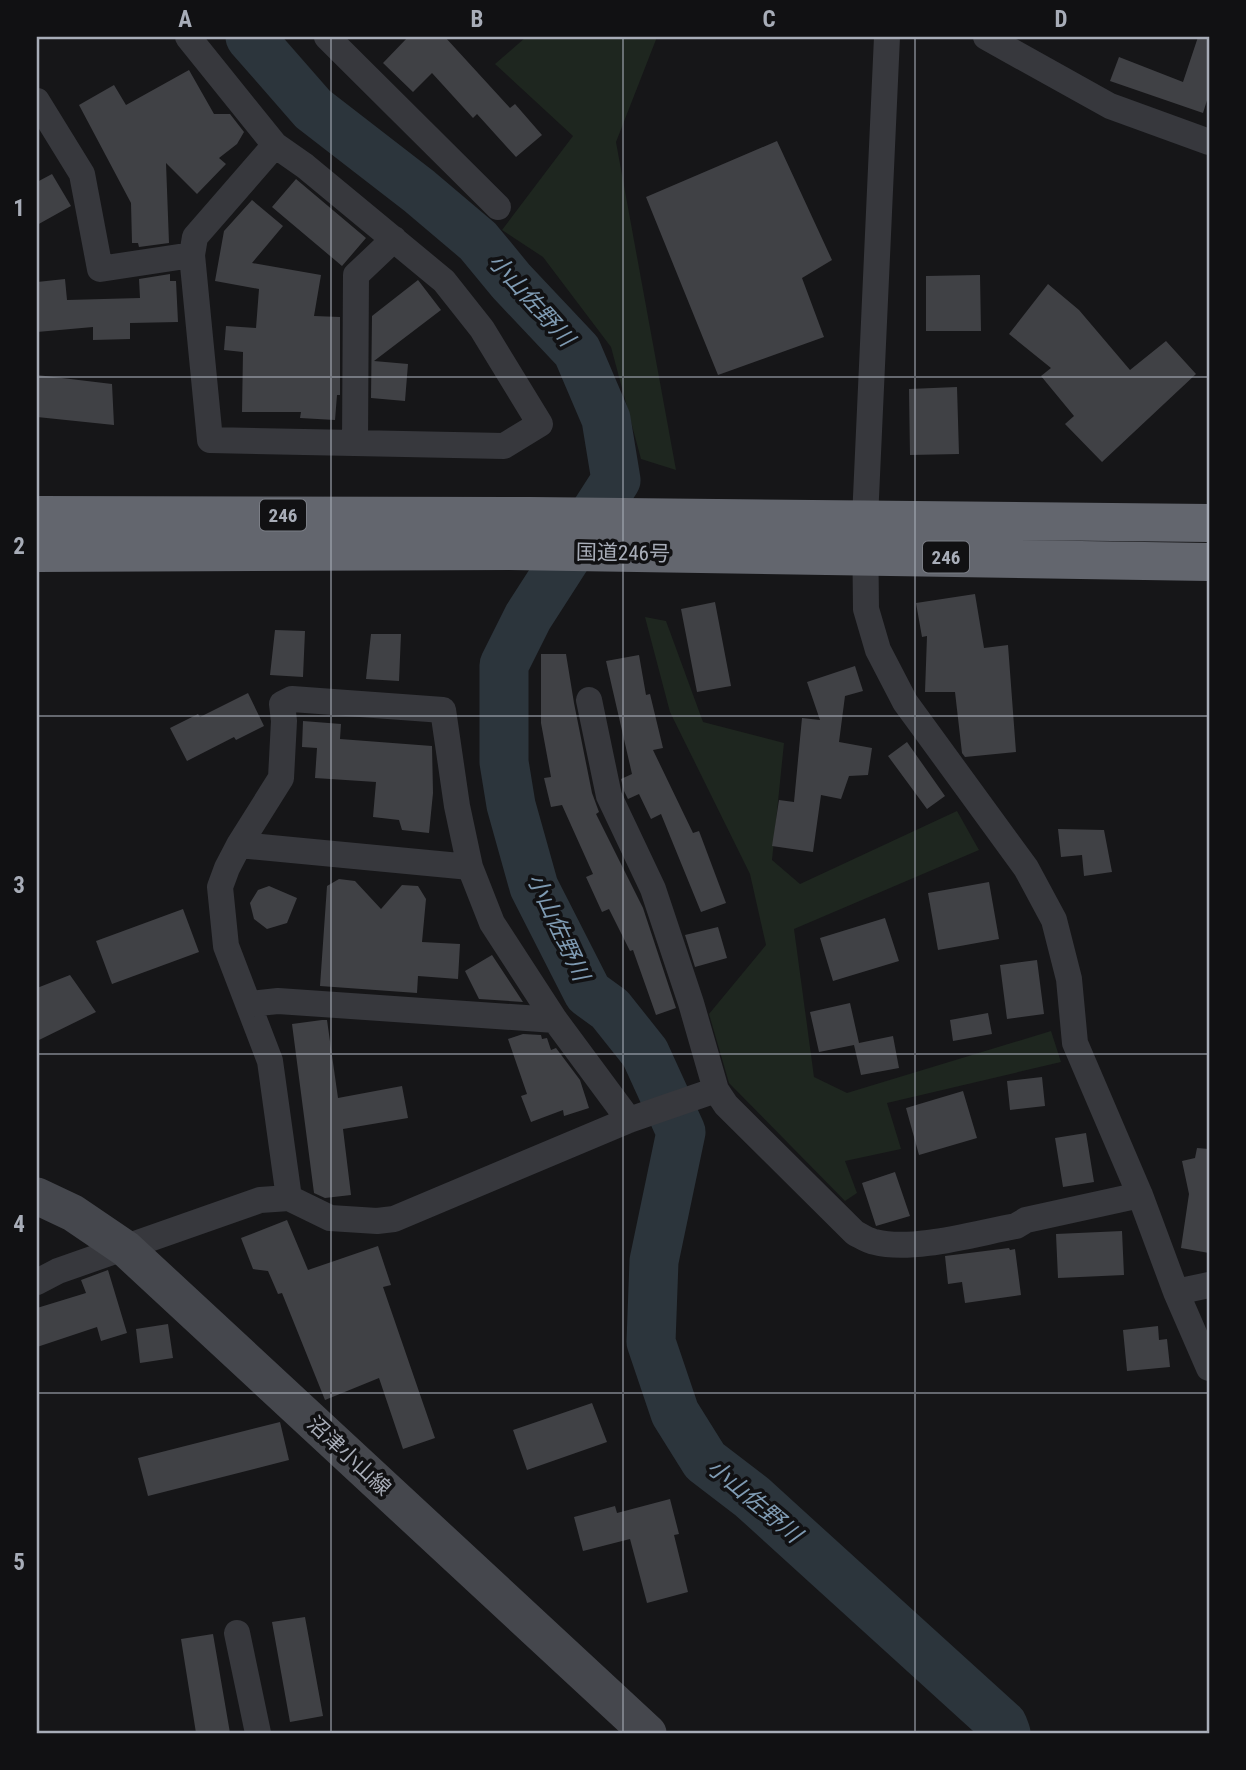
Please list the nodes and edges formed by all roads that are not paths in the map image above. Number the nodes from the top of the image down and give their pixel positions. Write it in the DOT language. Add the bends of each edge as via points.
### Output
graph roads {
  1 [pos="188,37"];
  2 [pos="327,37"];
  3 [pos="887,37"];
  4 [pos="986,37"];
  5 [pos="37,101"];
  6 [pos="1209,142"];
  7 [pos="275,145"];
  8 [pos="498,207"];
  9 [pos="394,239"];
  10 [pos="192,255"];
  11 [pos="355,443"];
  12 [pos="37,515"];
  13 [pos="1209,523"];
  14 [pos="688,536"];
  15 [pos="865,537"];
  16 [pos="37,552"];
  17 [pos="1209,562"];
  18 [pos="589,700"];
  19 [pos="239,845"];
  20 [pos="470,867"];
  21 [pos="250,1004"];
  22 [pos="555,1020"];
  23 [pos="711,1093"];
  24 [pos="636,1118"];
  25 [pos="1140,1195"];
  26 [pos="37,1196"];
  27 [pos="289,1198"];
  28 [pos="126,1249"];
  29 [pos="37,1282"];
  30 [pos="1209,1285"];
  31 [pos="1176,1292"];
  32 [pos="1209,1368"];
  33 [pos="237,1633"];
  34 [pos="258,1733"];
  35 [pos="648,1733"];
  1 -- 7 [label="street"];
  2 -- 8 [label="street"];
  3 -- 15 [label="street"];
  4 -- 6 [label="street" via="1110,106"];
  5 -- 10 [label="street" via="82,174 100,269"];
  7 -- 9 [label="street"];
  7 -- 10 [label="street" via="195,237"];
  9 -- 11 [label="street" via="356,275"];
  9 -- 11 [label="street" via="444,281 482,329 540,424 504,446"];
  10 -- 11 [label="street" via="209,440"];
  12 -- 14 [label="highway, 国道246号 / 246" via="530,516"];
  13 -- 15 [label="highway, 国道246号 / 246"];
  14 -- 15 [label="highway, 国道246号 / 246"];
  14 -- 16 [label="highway, 国道246号 / 246" via="509,551"];
  15 -- 17 [label="highway, 国道246号 / 246"];
  15 -- 25 [label="street" via="866,609 878,650 918,723 1026,868 1054,920 1069,979 1075,1043"];
  18 -- 23 [label="street" via="609,796 653,889 691,1003"];
  19 -- 20 [label="street"];
  19 -- 20 [label="street" via="281,778 282,704 292,699 443,709"];
  19 -- 21 [label="street" via="220,887 226,946"];
  20 -- 22 [label="street" via="492,923"];
  21 -- 22 [label="street" via="278,1001"];
  21 -- 27 [label="street" via="270,1061"];
  22 -- 24 [label="street"];
  23 -- 24 [label="street"];
  23 -- 25 [label="street" via="855,1233 874,1242 939,1241"];
  24 -- 27 [label="street" via="394,1219 330,1218"];
  25 -- 31 [label="street"];
  26 -- 28 [label="main road, 沼津小山線" via="73,1213"];
  27 -- 28 [label="street" via="260,1200"];
  28 -- 29 [label="street"];
  28 -- 35 [label="main road, 沼津小山線"];
  30 -- 31 [label="street"];
  31 -- 32 [label="street"];
  33 -- 34 [label="street"];
}
